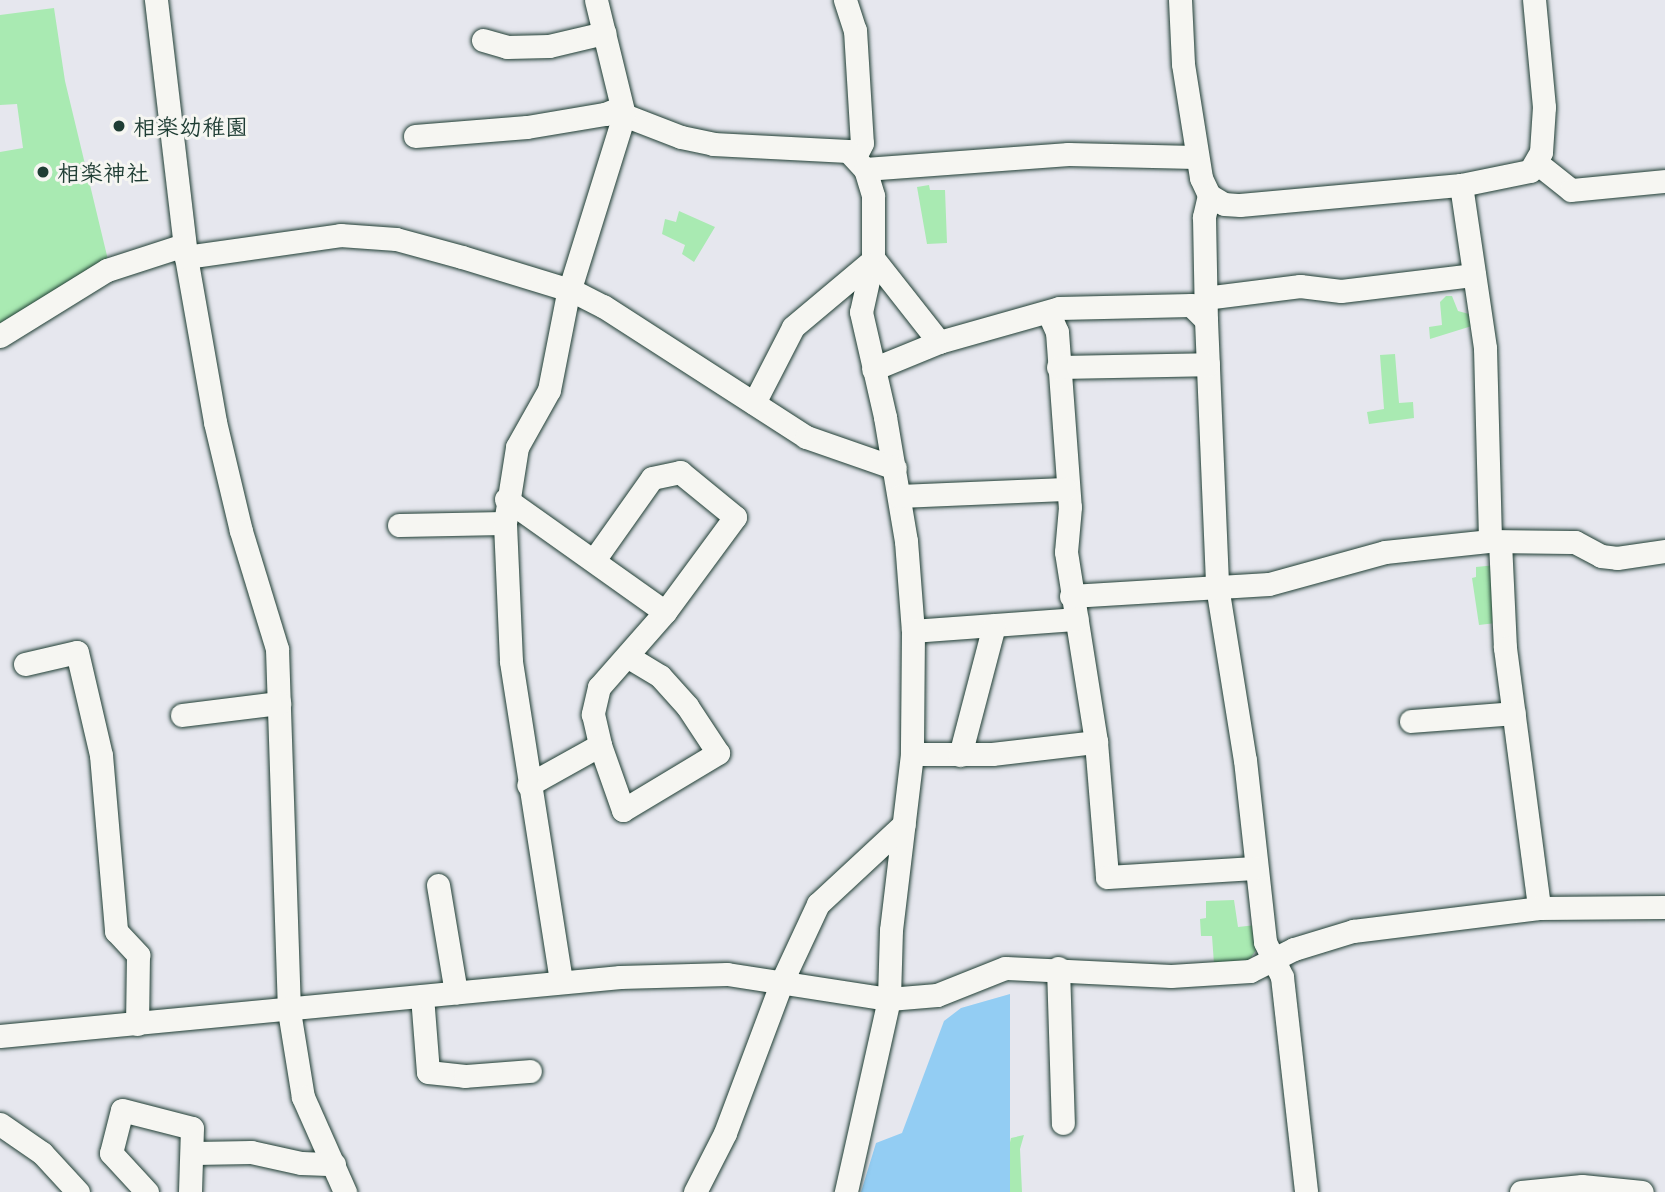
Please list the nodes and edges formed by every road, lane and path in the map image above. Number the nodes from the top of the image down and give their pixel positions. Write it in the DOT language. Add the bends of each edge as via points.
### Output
graph roads {
  1 [pos="156,0"];
  2 [pos="596,0"];
  3 [pos="845,0"];
  4 [pos="1180,0"];
  5 [pos="1534,0"];
  6 [pos="604,33"];
  7 [pos="484,40"];
  8 [pos="623,111"];
  9 [pos="415,136"];
  10 [pos="1195,157"];
  11 [pos="860,162"];
  12 [pos="1537,163"];
  13 [pos="1665,181"];
  14 [pos="1461,185"];
  15 [pos="1209,195"];
  16 [pos="185,251"];
  17 [pos="871,261"];
  18 [pos="1474,275"];
  19 [pos="573,292"];
  20 [pos="1205,309"];
  21 [pos="1049,314"];
  22 [pos="0,335"];
  23 [pos="939,342"];
  24 [pos="1208,364"];
  25 [pos="1058,367"];
  26 [pos="873,369"];
  27 [pos="754,403"];
  28 [pos="895,468"];
  29 [pos="1065,489"];
  30 [pos="899,496"];
  31 [pos="506,499"];
  32 [pos="505,523"];
  33 [pos="400,526"];
  34 [pos="1495,542"];
  35 [pos="1665,551"];
  36 [pos="594,560"];
  37 [pos="1217,586"];
  38 [pos="1071,596"];
  39 [pos="665,612"];
  40 [pos="1077,619"];
  41 [pos="994,625"];
  42 [pos="913,631"];
  43 [pos="628,657"];
  44 [pos="25,664"];
  45 [pos="279,703"];
  46 [pos="1514,713"];
  47 [pos="182,715"];
  48 [pos="1411,721"];
  49 [pos="1096,741"];
  50 [pos="600,745"];
  51 [pos="912,754"];
  52 [pos="960,755"];
  53 [pos="527,785"];
  54 [pos="904,824"];
  55 [pos="1255,868"];
  56 [pos="438,885"];
  57 [pos="1665,906"];
  58 [pos="1539,908"];
  59 [pos="1272,959"];
  60 [pos="1058,968"];
  61 [pos="783,979"];
  62 [pos="561,981"];
  63 [pos="456,993"];
  64 [pos="422,996"];
  65 [pos="889,999"];
  66 [pos="289,1012"];
  67 [pos="137,1024"];
  68 [pos="0,1036"];
  69 [pos="530,1071"];
  70 [pos="1063,1123"];
  71 [pos="0,1124"];
  72 [pos="195,1153"];
  73 [pos="334,1164"];
  74 [pos="78,1192"];
  75 [pos="147,1192"];
  76 [pos="190,1192"];
  77 [pos="345,1192"];
  78 [pos="695,1192"];
  79 [pos="846,1192"];
  80 [pos="1306,1192"];
  81 [pos="1521,1192"];
  82 [pos="1642,1192"];
  1 -- 16 [label="street"];
  2 -- 6 [label="street"];
  3 -- 11 [label="street" via="855,30"];
  4 -- 10 [label="street"];
  5 -- 12 [label="street" via="1544,107"];
  6 -- 7 [label="street" via="549,46 507,47"];
  6 -- 8 [label="street"];
  8 -- 9 [label="street" via="527,127"];
  8 -- 11 [label="street" via="681,137 713,144 836,149"];
  8 -- 19 [label="street"];
  10 -- 11 [label="street" via="1068,154"];
  10 -- 15 [label="street"];
  11 -- 17 [label="street" via="873,196"];
  12 -- 13 [label="street" via="1571,190"];
  12 -- 14 [label="street" via="1521,174"];
  14 -- 15 [label="street" via="1240,205 1224,204"];
  14 -- 18 [label="street"];
  15 -- 20 [label="street" via="1204,217"];
  16 -- 19 [label="street" via="340,235 396,239"];
  16 -- 22 [label="street" via="107,270"];
  16 -- 45 [label="street" via="218,434 277,649"];
  17 -- 23 [label="street"];
  17 -- 26 [label="street" via="861,312"];
  17 -- 27 [label="street" via="793,327"];
  18 -- 20 [label="street" via="1341,291 1300,286"];
  18 -- 34 [label="street" via="1485,348"];
  19 -- 27 [label="street" via="668,345"];
  19 -- 31 [label="street" via="567,298 549,390 517,447"];
  20 -- 21 [label="street" via="1177,304 1097,304 1059,308"];
  20 -- 24 [label="street"];
  21 -- 23 [label="street"];
  21 -- 25 [label="street" via="1057,332"];
  23 -- 26 [label="street"];
  24 -- 25 [label="street"];
  24 -- 37 [label="street"];
  25 -- 29 [label="street"];
  26 -- 28 [label="street"];
  27 -- 28 [label="street" via="824,445"];
  28 -- 30 [label="street"];
  29 -- 30 [label="street"];
  29 -- 38 [label="street"];
  30 -- 42 [label="street"];
  31 -- 32 [label="street"];
  31 -- 36 [label="street"];
  32 -- 33 [label="street"];
  32 -- 53 [label="street" via="511,661"];
  34 -- 35 [label="street" via="1575,542 1601,556 1616,558"];
  34 -- 37 [label="street" via="1385,552 1269,584"];
  34 -- 46 [label="street"];
  36 -- 39 [label="street"];
  36 -- 39 [label="street" via="652,478 680,472 736,517"];
  37 -- 38 [label="street"];
  37 -- 55 [label="street" via="1245,760"];
  38 -- 40 [label="street"];
  39 -- 43 [label="street"];
  40 -- 41 [label="street"];
  40 -- 49 [label="street"];
  41 -- 42 [label="street"];
  41 -- 52 [label="street"];
  42 -- 51 [label="street"];
  43 -- 50 [label="street" via="599,687 593,714"];
  43 -- 50 [label="street" via="660,676 687,706 718,753 623,810"];
  44 -- 67 [label="street" via="77,652 101,755 116,931 138,955"];
  45 -- 47 [label="street"];
  45 -- 66 [label="street"];
  46 -- 48 [label="street"];
  46 -- 58 [label="street"];
  49 -- 52 [label="street"];
  49 -- 55 [label="street" via="1107,877"];
  50 -- 53 [label="street"];
  51 -- 52 [label="street"];
  51 -- 54 [label="street"];
  53 -- 62 [label="street"];
  54 -- 61 [label="street" via="818,904"];
  54 -- 65 [label="street" via="891,930"];
  55 -- 59 [label="street" via="1265,942"];
  56 -- 63 [label="street"];
  57 -- 58 [label="street"];
  58 -- 59 [label="street" via="1353,931"];
  59 -- 60 [label="street" via="1250,971 1171,976"];
  59 -- 80 [label="street" via="1282,977"];
  60 -- 65 [label="street" via="1005,968 937,995"];
  60 -- 70 [label="street"];
  61 -- 62 [label="street" via="727,974"];
  61 -- 65 [label="street"];
  61 -- 78 [label="street" via="725,1133"];
  62 -- 63 [label="street"];
  63 -- 64 [label="street"];
  64 -- 66 [label="street"];
  64 -- 69 [label="street" via="428,1072 465,1076"];
  65 -- 79 [label="street"];
  66 -- 67 [label="street"];
  66 -- 73 [label="street" via="303,1097"];
  67 -- 68 [label="street"];
  71 -- 74 [label="street" via="41,1153"];
  72 -- 73 [label="street" via="251,1152 301,1163"];
  72 -- 75 [label="street" via="192,1128 122,1110 111,1153"];
  72 -- 76 [label="street"];
  73 -- 77 [label="street"];
  81 -- 82 [label="street" via="1583,1185"];
}
